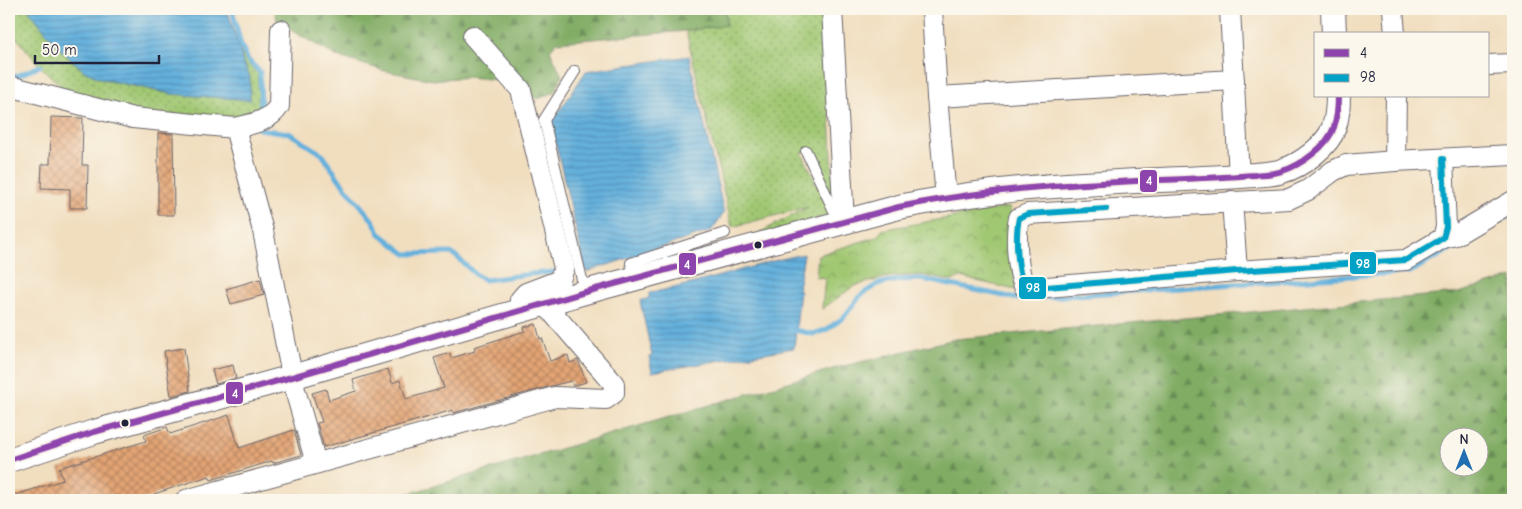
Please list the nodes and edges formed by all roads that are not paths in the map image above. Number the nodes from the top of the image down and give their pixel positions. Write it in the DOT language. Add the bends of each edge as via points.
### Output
graph roads {
  1 [pos="832,9"];
  2 [pos="932,9"];
  3 [pos="938,9"];
  4 [pos="1230,9"];
  5 [pos="1333,9"];
  6 [pos="1394,9"];
  7 [pos="281,30"];
  8 [pos="1334,32"];
  9 [pos="1395,32"];
  10 [pos="473,36"];
  11 [pos="1513,64"];
  12 [pos="1490,65"];
  13 [pos="575,71"];
  14 [pos="1234,80"];
  15 [pos="9,86"];
  16 [pos="937,97"];
  17 [pos="1338,98"];
  18 [pos="1396,98"];
  19 [pos="237,133"];
  20 [pos="806,151"];
  21 [pos="1513,155"];
  22 [pos="1443,159"];
  23 [pos="1395,161"];
  24 [pos="1239,177"];
  25 [pos="946,198"];
  26 [pos="1232,201"];
  27 [pos="1513,201"];
  28 [pos="844,221"];
  29 [pos="725,233"];
  30 [pos="1443,238"];
  31 [pos="1237,271"];
  32 [pos="636,279"];
  33 [pos="585,292"];
  34 [pos="545,304"];
  35 [pos="522,311"];
  36 [pos="292,377"];
  37 [pos="9,460"];
  38 [pos="316,463"];
  39 [pos="186,500"];
  1 -- 28 [label="street"];
  2 -- 3 [label="street"];
  2 -- 16 [label="street"];
  4 -- 14 [label="street"];
  5 -- 8 [label="street"];
  6 -- 9 [label="street"];
  7 -- 19 [label="street" via="279,106 274,114"];
  10 -- 35 [label="street" via="521,90 564,268 560,280 526,293 520,300"];
  11 -- 12 [label="street"];
  13 -- 33 [label="lane" via="544,120"];
  14 -- 16 [label="street"];
  14 -- 24 [label="street"];
  15 -- 19 [label="street" via="133,118"];
  16 -- 25 [label="street"];
  17 -- 24 [label="street" via="1334,128 1321,147 1282,171"];
  18 -- 23 [label="street"];
  19 -- 36 [label="street" via="263,231"];
  20 -- 28 [label="lane" via="833,208"];
  21 -- 22 [label="street"];
  22 -- 23 [label="street"];
  22 -- 30 [label="street" via="1446,226"];
  23 -- 26 [label="street" via="1346,165 1289,199"];
  24 -- 25 [label="street" via="1002,190"];
  25 -- 28 [label="street"];
  26 -- 31 [label="street"];
  26 -- 31 [label="street" via="1028,214 1019,218 1017,226 1020,275 1024,286 1035,288"];
  27 -- 30 [label="street" via="1456,235"];
  28 -- 32 [label="street"];
  29 -- 32 [label="lane" via="631,263"];
  30 -- 31 [label="street" via="1406,260"];
  32 -- 33 [label="street"];
  33 -- 34 [label="street"];
  34 -- 35 [label="street"];
  34 -- 38 [label="street" via="614,384 614,393 606,399 555,397"];
  35 -- 36 [label="street"];
  36 -- 37 [label="street" via="94,432"];
  36 -- 38 [label="street"];
  38 -- 39 [label="street"];
}
